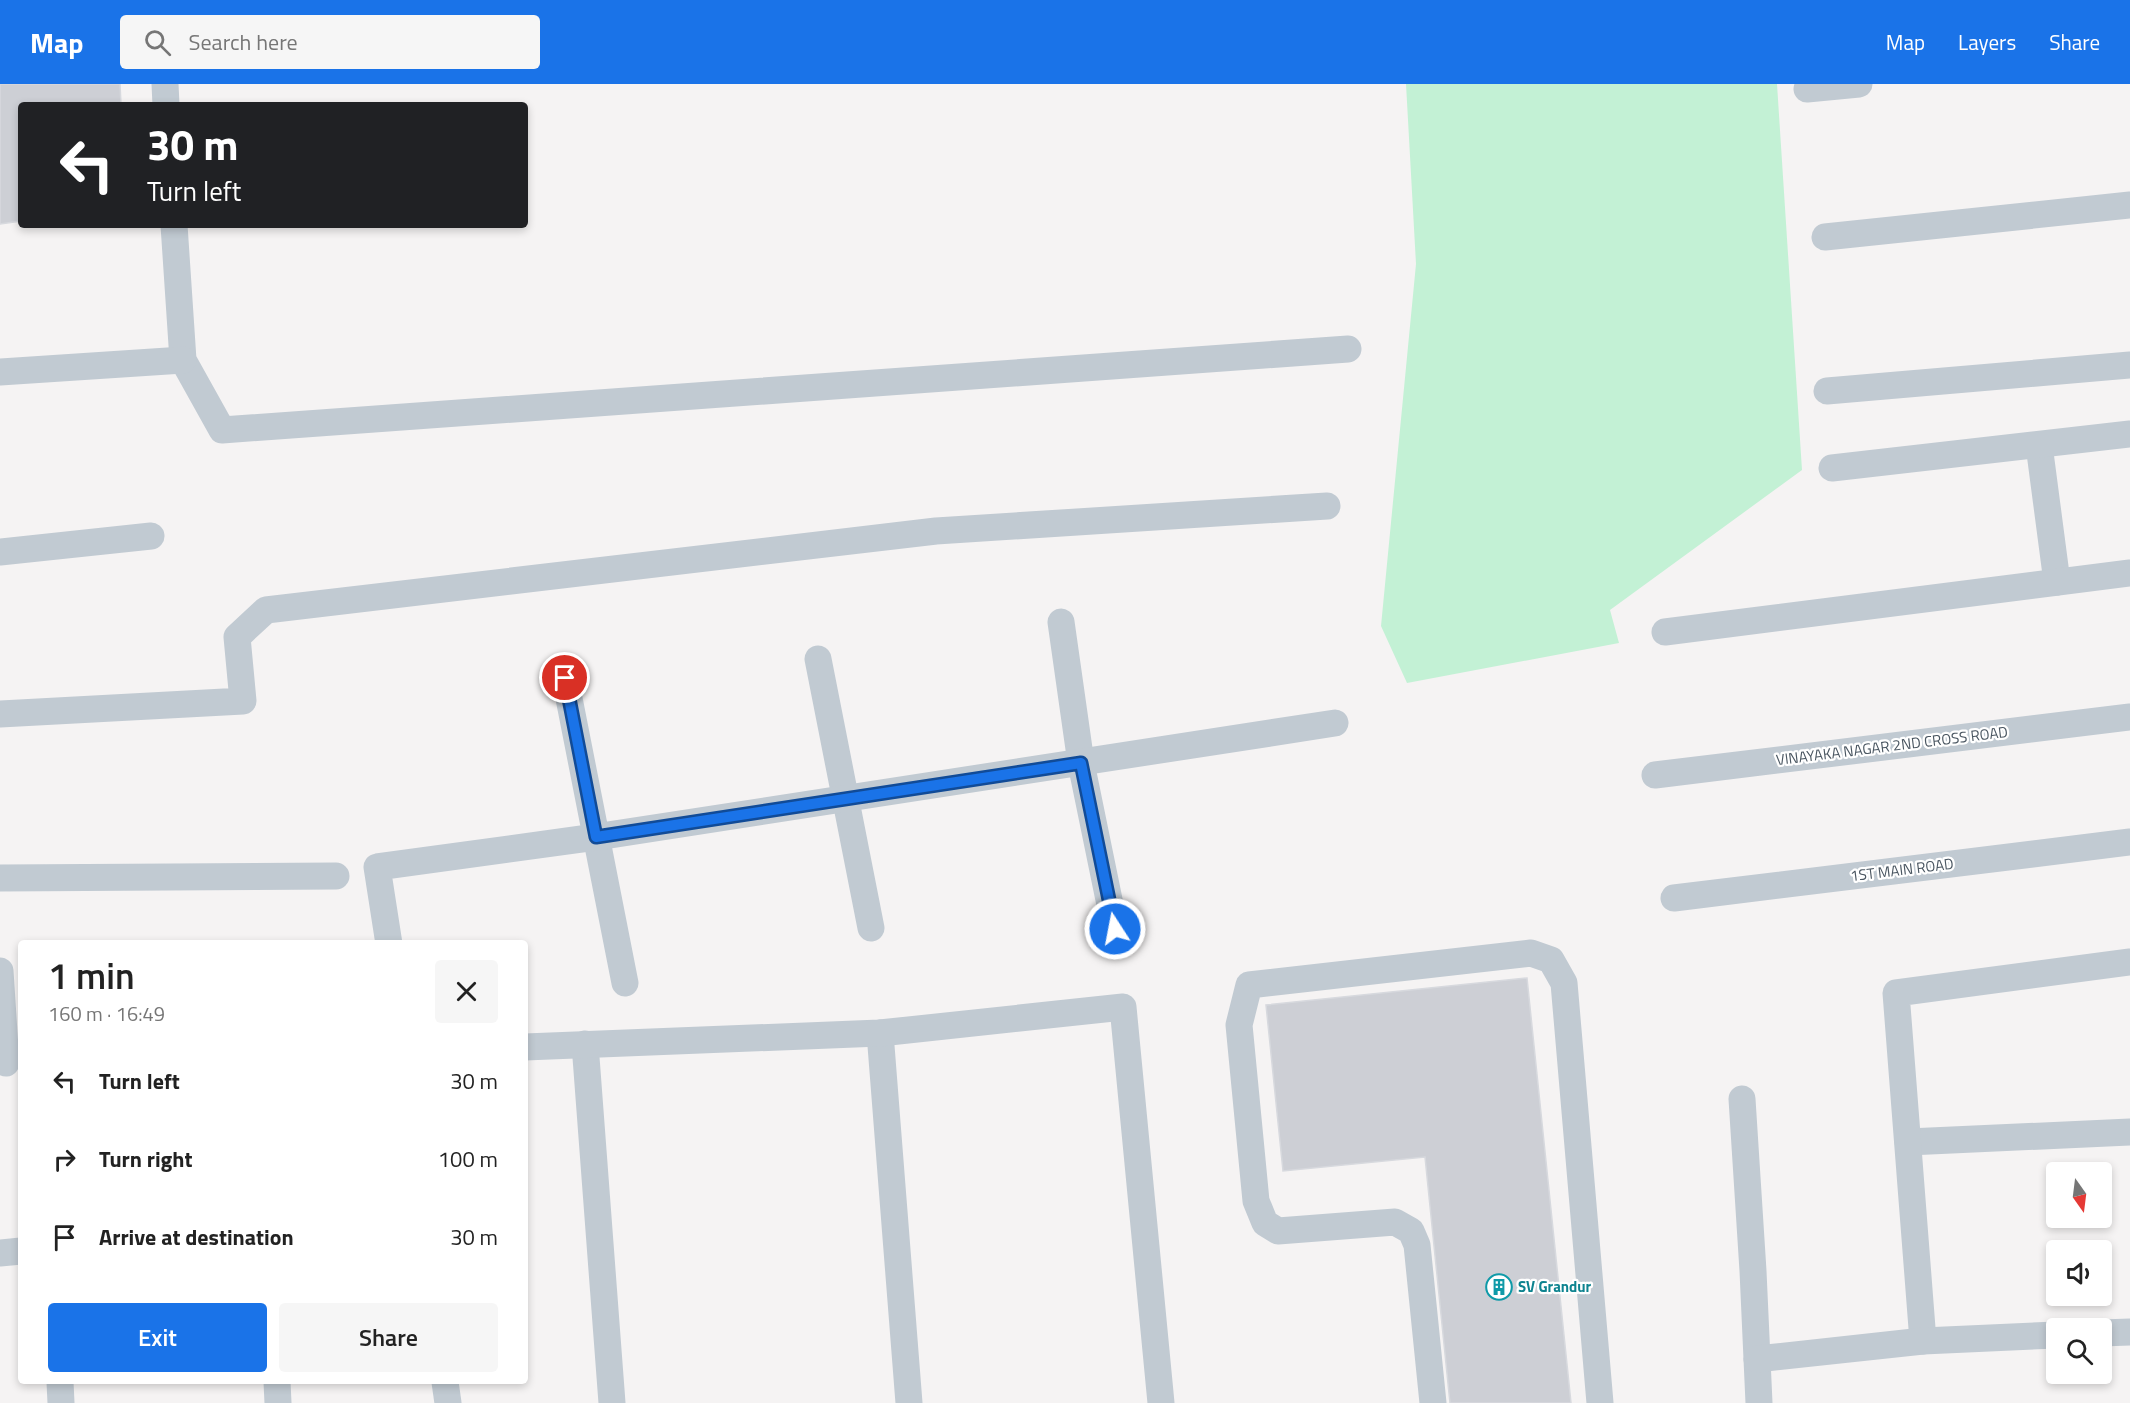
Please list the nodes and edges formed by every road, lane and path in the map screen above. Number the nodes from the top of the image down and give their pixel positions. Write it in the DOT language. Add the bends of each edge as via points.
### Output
graph roads {
  1 [pos="165,84"];
  2 [pos="1859,84"];
  3 [pos="1808,89"];
  4 [pos="166,102"];
  5 [pos="2130,206"];
  6 [pos="174,228"];
  7 [pos="1825,237"];
  8 [pos="1348,350"];
  9 [pos="183,360"];
  10 [pos="2130,365"];
  11 [pos="0,372"];
  12 [pos="1827,391"];
  13 [pos="2130,434"];
  14 [pos="2039,445"];
  15 [pos="1832,468"];
  16 [pos="1327,506"];
  17 [pos="151,536"];
  18 [pos="0,552"];
  19 [pos="2130,573"];
  20 [pos="2057,582"];
  21 [pos="1061,622"];
  22 [pos="1665,632"];
  23 [pos="818,660"];
  24 [pos="565,678"];
  25 [pos="0,714"];
  26 [pos="2130,717"];
  27 [pos="1335,723"];
  28 [pos="1081,763"];
  29 [pos="1655,776"];
  30 [pos="844,800"];
  31 [pos="596,837"];
  32 [pos="2130,842"];
  33 [pos="336,876"];
  34 [pos="0,878"];
  35 [pos="1674,898"];
  36 [pos="871,928"];
  37 [pos="1115,929"];
  38 [pos="387,940"];
  39 [pos="2130,962"];
  40 [pos="0,971"];
  41 [pos="625,983"];
  42 [pos="880,1033"];
  43 [pos="585,1044"];
  44 [pos="528,1047"];
  45 [pos="9,1063"];
  46 [pos="1742,1099"];
  47 [pos="2130,1132"];
  48 [pos="1908,1142"];
  49 [pos="18,1251"];
  50 [pos="0,1253"];
  51 [pos="2130,1332"];
  52 [pos="2112,1333"];
  53 [pos="2046,1335"];
  54 [pos="1923,1341"];
  55 [pos="1757,1359"];
  56 [pos="60,1384"];
  57 [pos="277,1384"];
  58 [pos="445,1384"];
  59 [pos="61,1403"];
  60 [pos="278,1403"];
  61 [pos="448,1403"];
  62 [pos="612,1403"];
  63 [pos="909,1403"];
  64 [pos="1161,1403"];
  65 [pos="1433,1403"];
  66 [pos="1600,1403"];
  67 [pos="1759,1403"];
  1 -- 4 [label="street"];
  2 -- 3 [label="street"];
  5 -- 7 [label="street"];
  6 -- 9 [label="street"];
  8 -- 9 [label="street" via="222,430"];
  9 -- 11 [label="street"];
  10 -- 12 [label="street"];
  13 -- 14 [label="street"];
  14 -- 15 [label="street"];
  14 -- 20 [label="street"];
  16 -- 25 [label="street" via="936,531 266,610 237,638 243,701"];
  17 -- 18 [label="street"];
  19 -- 20 [label="street"];
  20 -- 22 [label="street"];
  21 -- 28 [label="street"];
  23 -- 30 [label="street"];
  24 -- 31 [label="street"];
  26 -- 29 [label="street, VINAYAKA NAGAR 2ND CROSS ROAD"];
  27 -- 28 [label="street"];
  28 -- 30 [label="street"];
  28 -- 37 [label="street"];
  30 -- 31 [label="street"];
  30 -- 36 [label="street"];
  31 -- 38 [label="street" via="377,867"];
  31 -- 41 [label="street"];
  32 -- 35 [label="street, 1ST MAIN ROAD"];
  33 -- 34 [label="street"];
  39 -- 48 [label="street" via="1896,993"];
  40 -- 45 [label="street"];
  42 -- 43 [label="street"];
  42 -- 63 [label="street"];
  42 -- 64 [label="street" via="1123,1007"];
  43 -- 44 [label="street"];
  43 -- 62 [label="street"];
  46 -- 55 [label="street"];
  47 -- 48 [label="street"];
  48 -- 54 [label="street"];
  49 -- 50 [label="street"];
  51 -- 52 [label="street"];
  53 -- 54 [label="street"];
  54 -- 55 [label="street"];
  55 -- 67 [label="street"];
  56 -- 59 [label="street"];
  57 -- 60 [label="street"];
  58 -- 61 [label="street"];
  65 -- 66 [label="street" via="1417,1245 1411,1231 1395,1222 1278,1231 1265,1223 1256,1201 1239,1025 1250,985 1531,953 1551,960 1564,983"];
}
